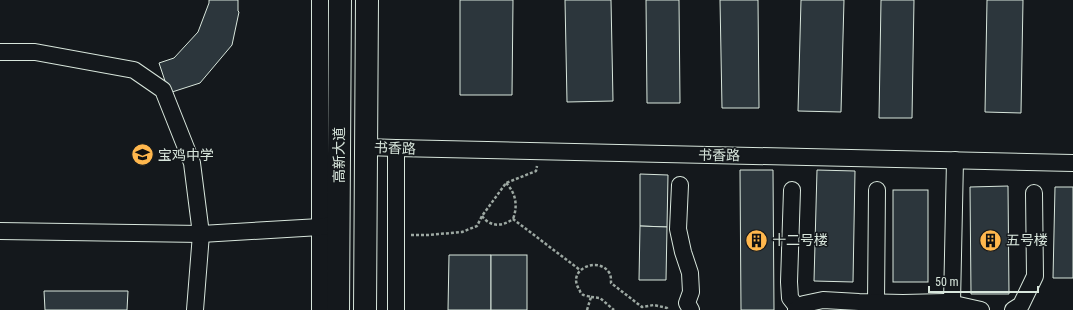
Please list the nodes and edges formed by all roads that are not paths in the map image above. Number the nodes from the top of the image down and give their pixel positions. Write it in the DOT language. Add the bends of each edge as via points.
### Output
graph roads {
  1 [pos="320,0"];
  2 [pos="340,0"];
  3 [pos="367,0"];
  4 [pos="0,52"];
  5 [pos="366,147"];
  6 [pos="396,148"];
  7 [pos="955,160"];
  8 [pos="1073,163"];
  9 [pos="680,184"];
  10 [pos="792,190"];
  11 [pos="877,190"];
  12 [pos="1034,193"];
  13 [pos="330,226"];
  14 [pos="0,231"];
  15 [pos="201,234"];
  16 [pos="876,302"];
  17 [pos="952,303"];
  18 [pos="797,309"];
  19 [pos="195,310"];
  20 [pos="320,310"];
  21 [pos="338,310"];
  22 [pos="365,310"];
  23 [pos="396,310"];
  24 [pos="691,310"];
  25 [pos="981,310"];
  26 [pos="1013,310"];
  1 -- 13 [label="street"];
  2 -- 13 [label="highway, 高新大道"];
  3 -- 5 [label="highway, 高新大道"];
  4 -- 15 [label="street" via="35,52 134,70 163,90 192,162"];
  5 -- 6 [label="street, 书香路"];
  5 -- 22 [label="highway, 高新大道"];
  6 -- 7 [label="street, 书香路"];
  6 -- 23 [label="street"];
  7 -- 8 [label="street, 书香路"];
  7 -- 17 [label="street"];
  9 -- 24 [label="street" via="678,229 690,273 691,292 687,303"];
  10 -- 18 [label="street" via="789,282 790,298"];
  11 -- 16 [label="street"];
  12 -- 26 [label="street" via="1036,276 1021,305"];
  13 -- 15 [label="street"];
  13 -- 20 [label="street"];
  13 -- 21 [label="highway, 高新大道"];
  14 -- 15 [label="street"];
  15 -- 19 [label="street"];
  16 -- 17 [label="street"];
  16 -- 18 [label="street" via="823,300 804,304"];
  17 -- 25 [label="street"];
}
